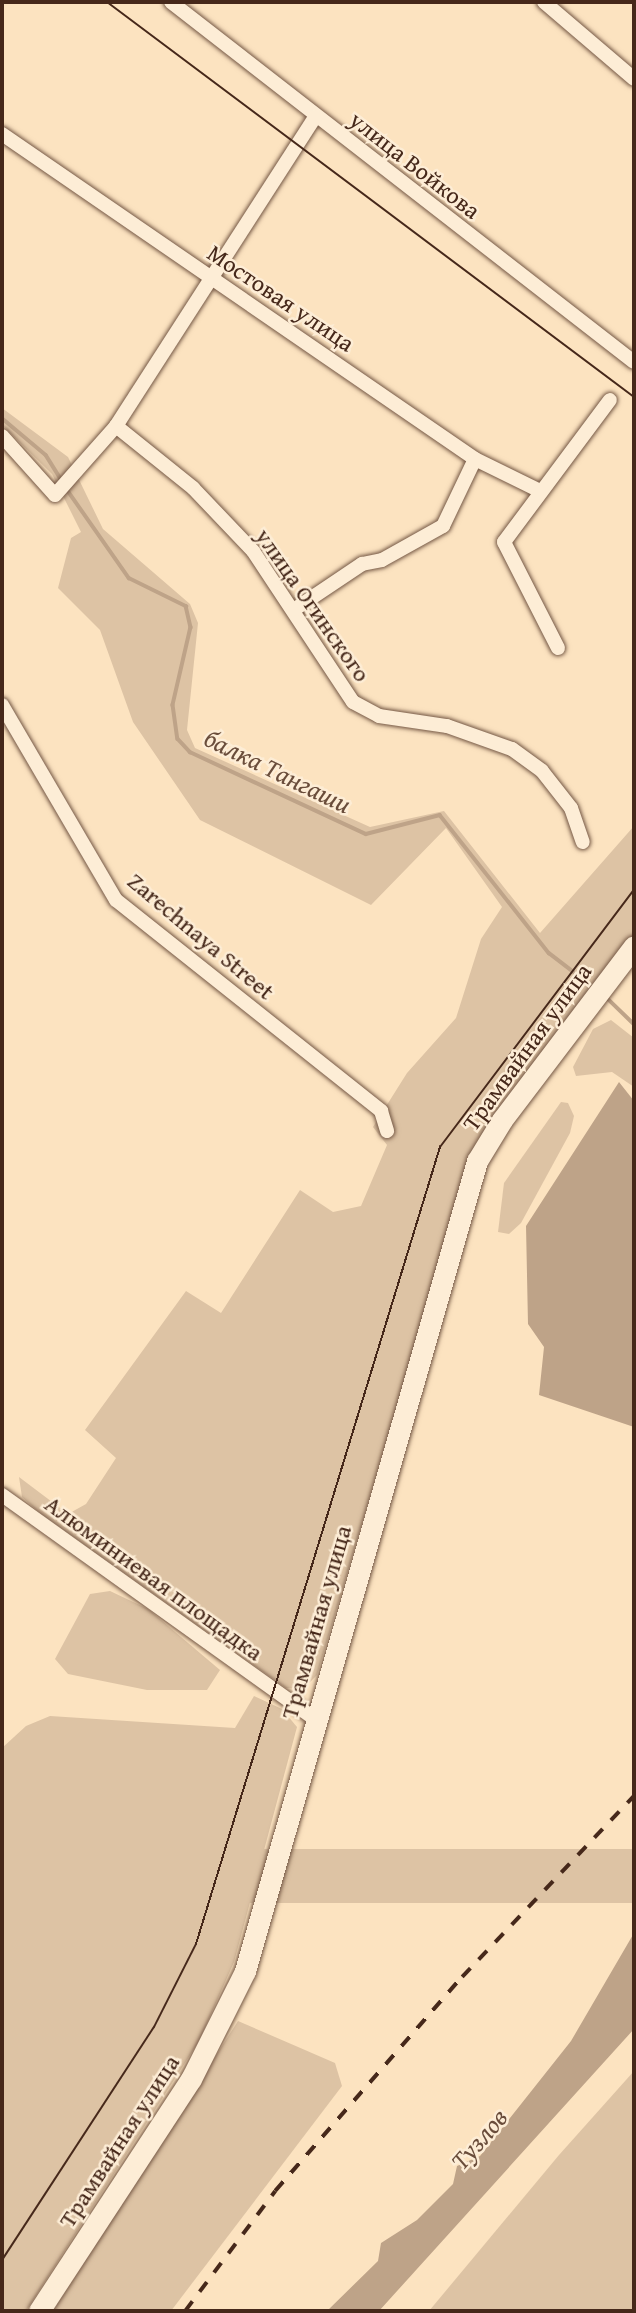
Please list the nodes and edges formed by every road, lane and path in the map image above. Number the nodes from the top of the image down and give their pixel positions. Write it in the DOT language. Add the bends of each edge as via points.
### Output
graph roads {
  1 [pos="171,2"];
  2 [pos="544,2"];
  3 [pos="634,79"];
  4 [pos="315,117"];
  5 [pos="2,134"];
  6 [pos="212,279"];
  7 [pos="634,362"];
  8 [pos="610,400"];
  9 [pos="116,426"];
  10 [pos="2,436"];
  11 [pos="475,459"];
  12 [pos="540,491"];
  13 [pos="295,609"];
  14 [pos="558,648"];
  15 [pos="2,705"];
  16 [pos="583,842"];
  17 [pos="634,946"];
  18 [pos="387,1131"];
  19 [pos="2,1495"];
  20 [pos="316,1720"];
  21 [pos="39,2311"];
  1 -- 4 [label="street, улица Войкова"];
  2 -- 3 [label="street"];
  4 -- 6 [label="street"];
  4 -- 7 [label="street, улица Войкова"];
  5 -- 6 [label="street, Мостовая улица"];
  6 -- 9 [label="street"];
  6 -- 11 [label="street, Мостовая улица"];
  8 -- 12 [label="street"];
  9 -- 10 [label="street" via="55,495"];
  9 -- 13 [label="street, улица Огинского" via="192,488 253,551"];
  11 -- 12 [label="street, Мостовая улица"];
  11 -- 13 [label="street" via="443,526 382,560 362,564"];
  12 -- 14 [label="street" via="504,542"];
  13 -- 16 [label="street, улица Огинского" via="353,702 379,716 447,726 512,749 542,771 571,808"];
  15 -- 18 [label="street, Zarechnaya Street" via="116,900 381,1111"];
  17 -- 20 [label="main road, Трамвайная улица" via="477,1161"];
  19 -- 20 [label="street, Алюминиевая площадка"];
  20 -- 21 [label="main road, Трамвайная улица" via="245,1971 222,2026"];
}
